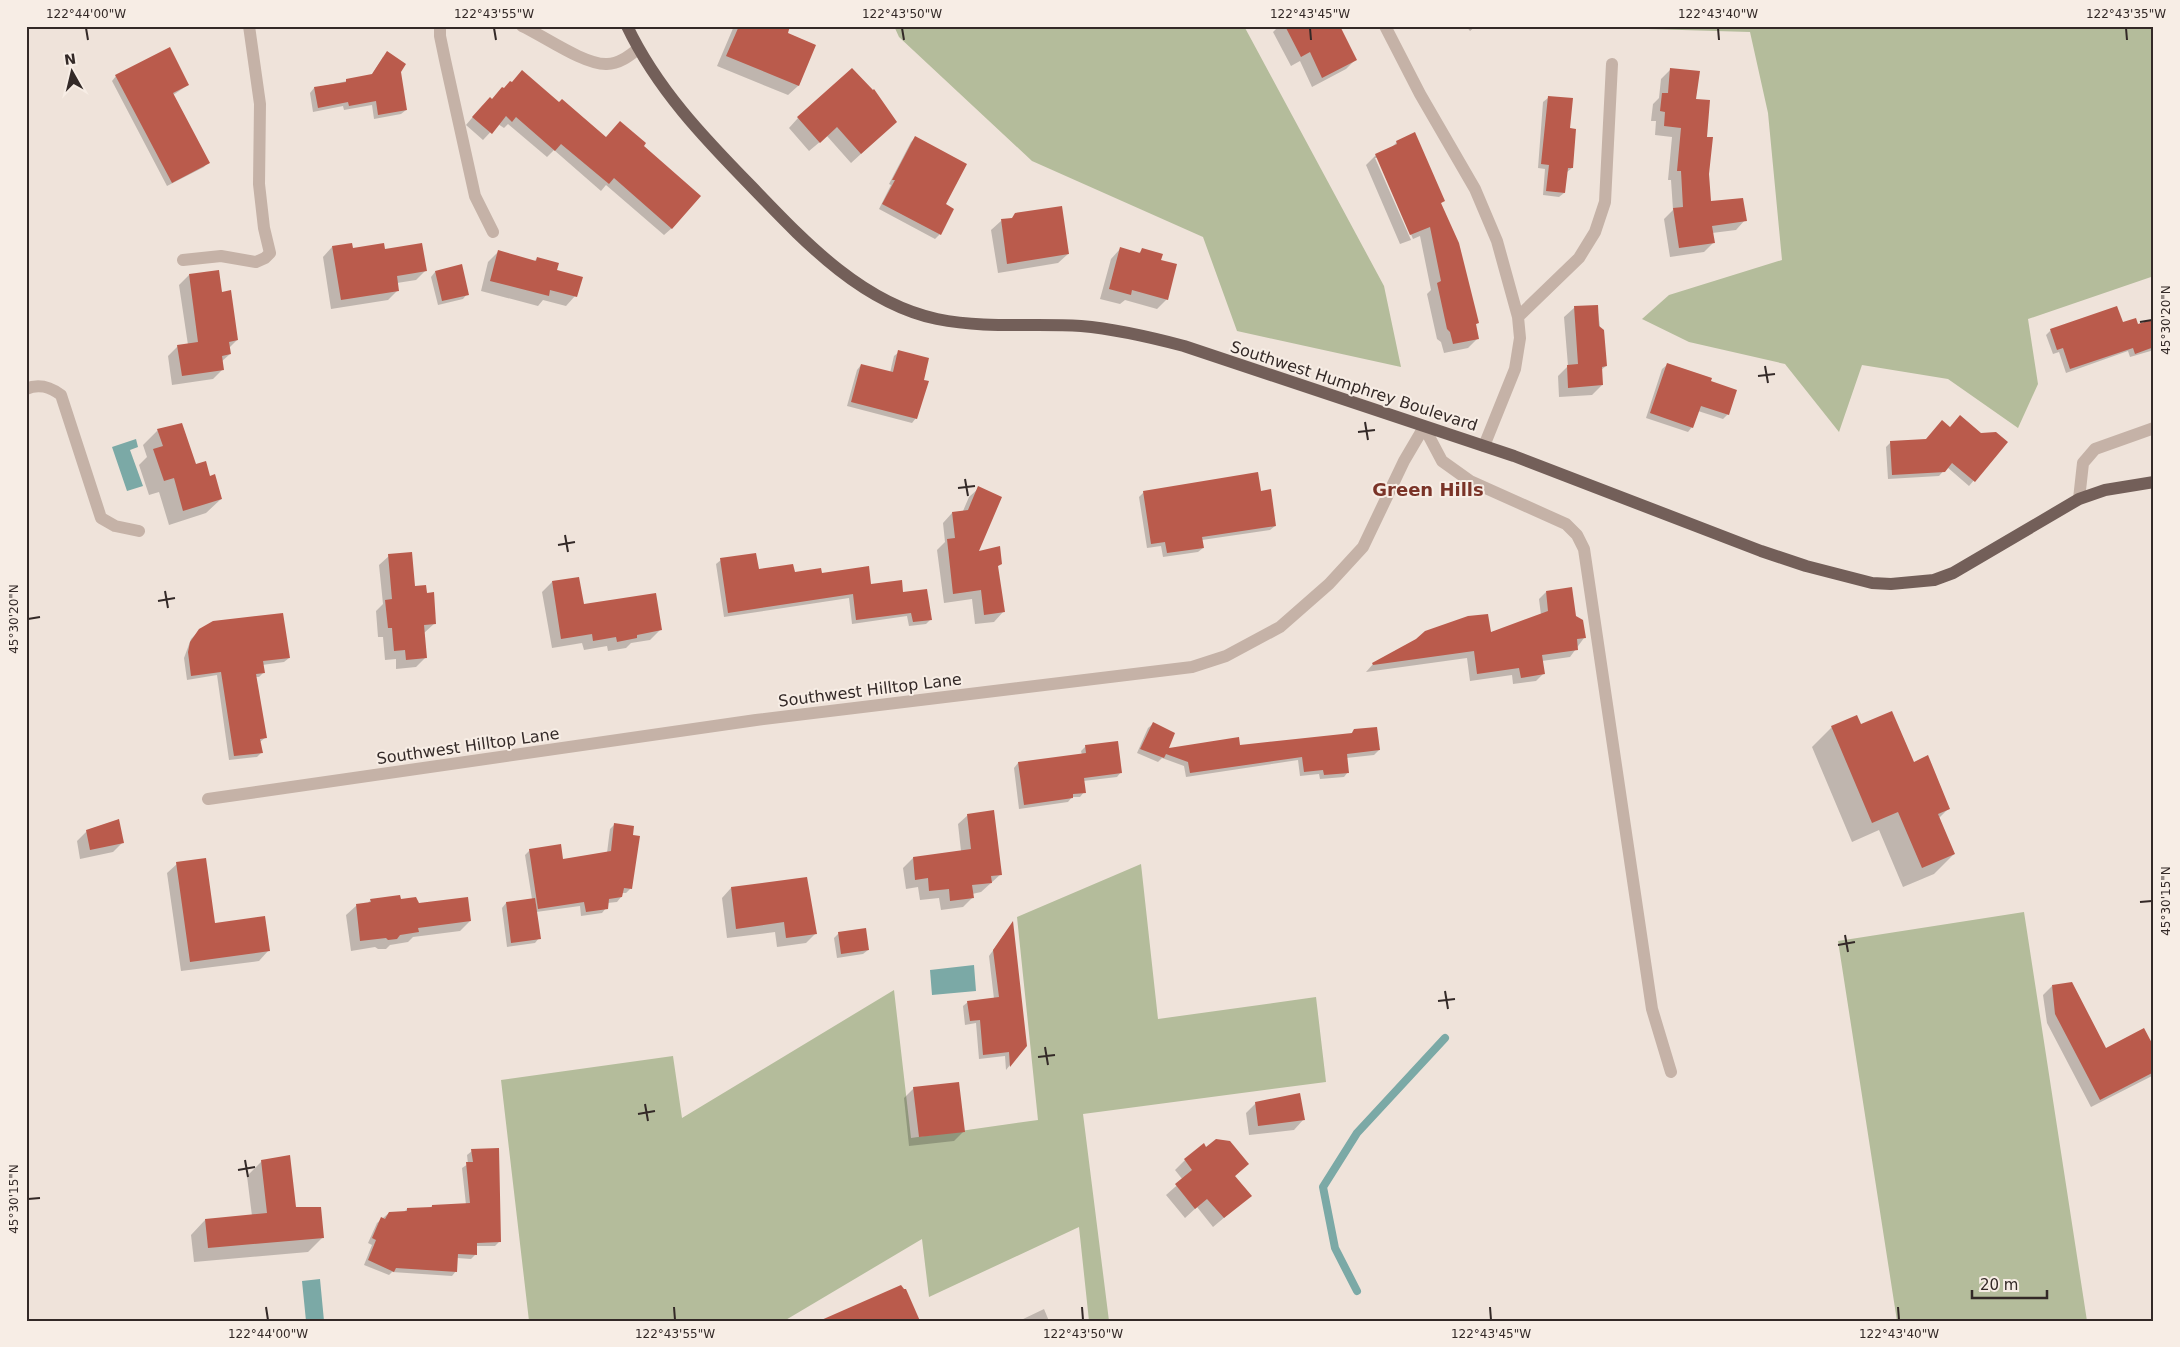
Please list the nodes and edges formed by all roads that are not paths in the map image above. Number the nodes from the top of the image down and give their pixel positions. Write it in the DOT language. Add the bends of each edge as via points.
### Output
graph roads {
  1 [pos="249,26"];
  2 [pos="440,26"];
  3 [pos="522,26"];
  4 [pos="627,26"];
  5 [pos="1385,26"];
  6 [pos="638,50"];
  7 [pos="1612,64"];
  8 [pos="493,232"];
  9 [pos="183,260"];
  10 [pos="1518,317"];
  11 [pos="26,390"];
  12 [pos="1424,426"];
  13 [pos="2154,428"];
  14 [pos="1484,446"];
  15 [pos="2154,482"];
  16 [pos="2079,499"];
  17 [pos="139,531"];
  18 [pos="208,799"];
  19 [pos="1671,1072"];
  1 -- 9 [label="street" via="260,104 259,184 270,253 256,262 221,256"];
  2 -- 8 [label="street" via="475,196"];
  3 -- 6 [label="street" via="574,54 606,64 620,61"];
  4 -- 6 [label="main road, Southwest Humphrey Boulevard"];
  5 -- 10 [label="street" via="1475,189 1497,241"];
  6 -- 12 [label="main road, Southwest Humphrey Boulevard" via="660,84 709,144 814,248 843,273 886,300 934,318 966,324 1078,326 1140,334"];
  7 -- 10 [label="street" via="1605,202 1595,232 1579,258"];
  10 -- 14 [label="street" via="1520,338 1515,369"];
  11 -- 17 [label="street" via="43,386 60,395 101,518 115,526"];
  12 -- 14 [label="main road, Southwest Humphrey Boulevard"];
  12 -- 18 [label="street, Southwest Hilltop Lane" via="1363,547 1330,584 1280,627 1226,656 1192,668 756,720"];
  12 -- 19 [label="street" via="1442,461 1470,481 1566,524 1584,548 1652,1009"];
  13 -- 16 [label="street" via="2095,449 2083,463"];
  14 -- 16 [label="main road, Southwest Humphrey Boulevard" via="1761,551 1872,583 1911,583 1953,573"];
  15 -- 16 [label="main road, Southwest Humphrey Boulevard" via="2105,490"];
}
